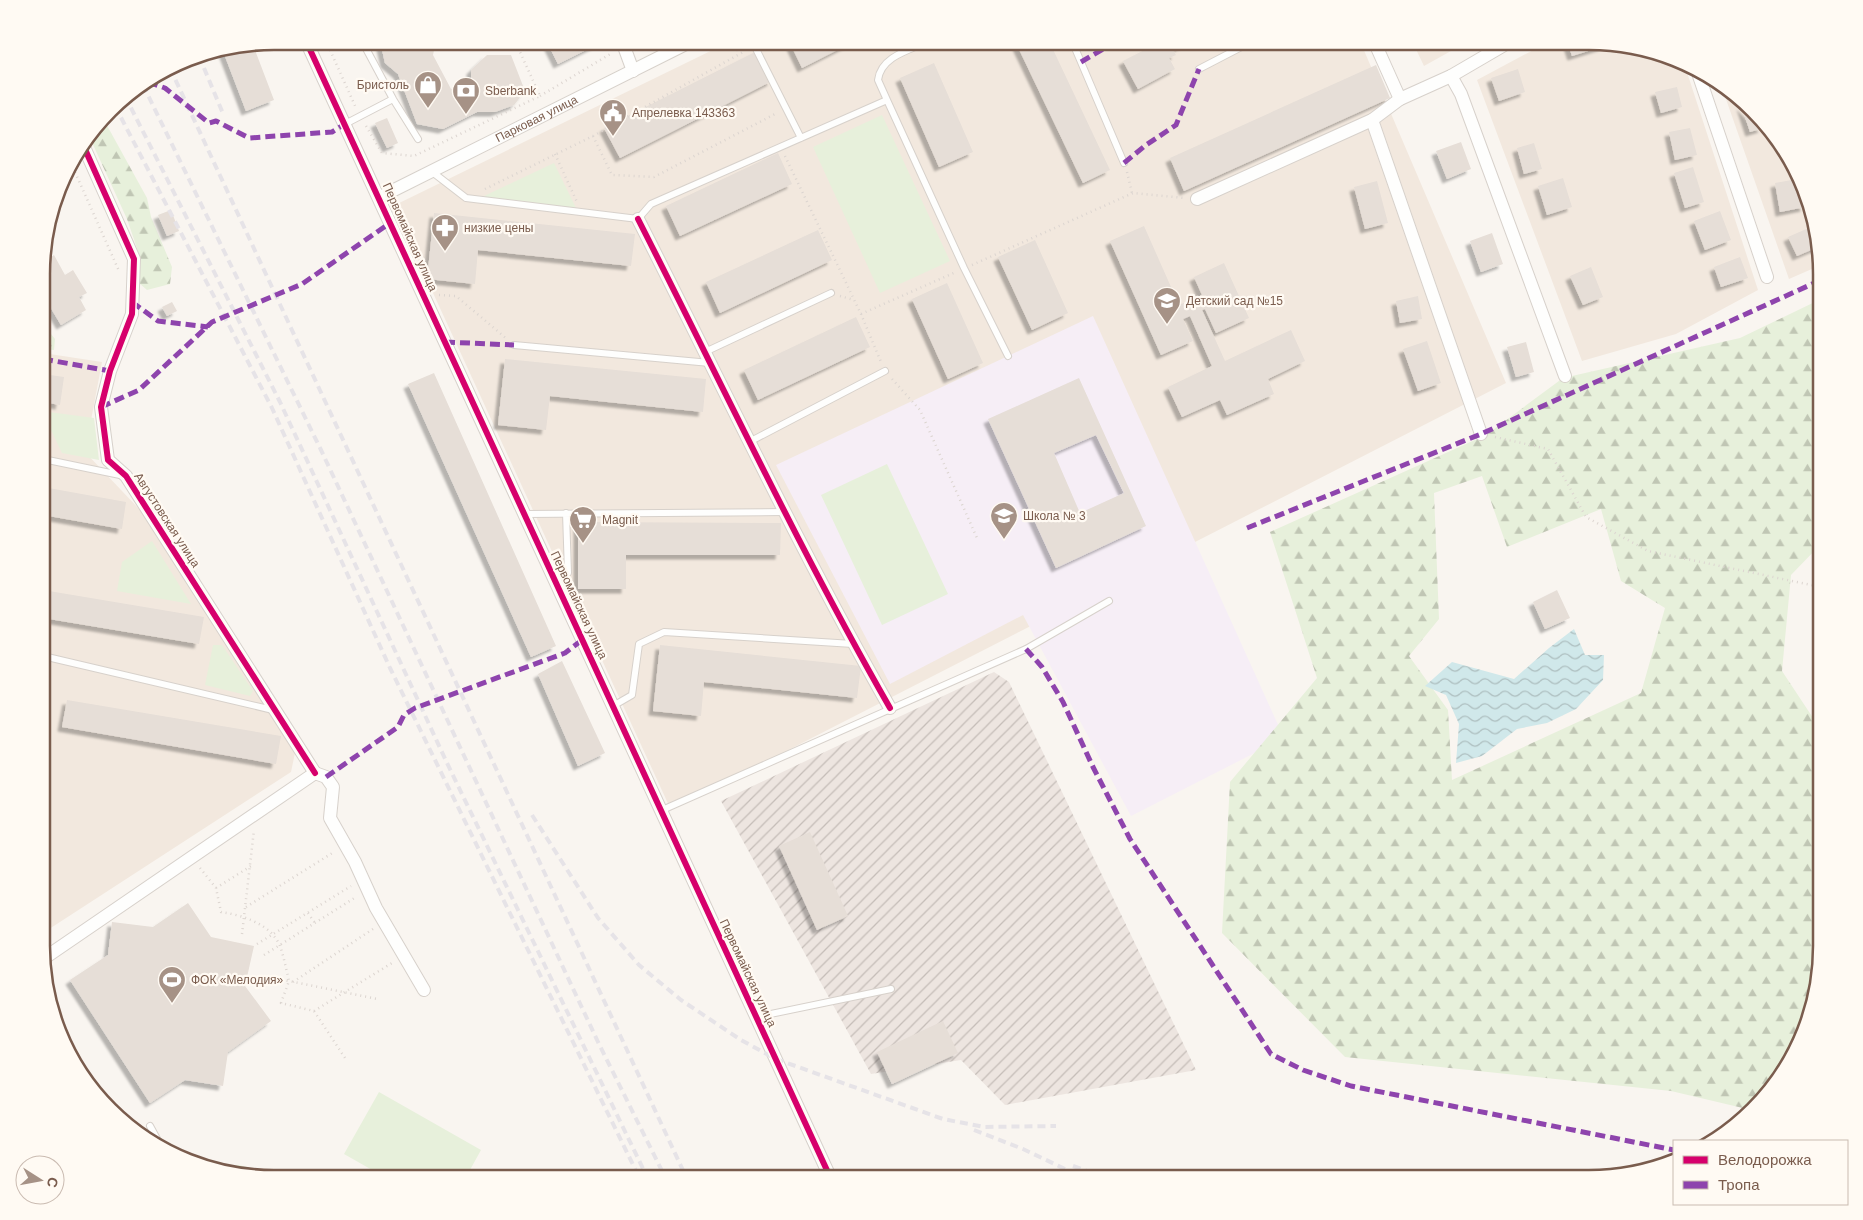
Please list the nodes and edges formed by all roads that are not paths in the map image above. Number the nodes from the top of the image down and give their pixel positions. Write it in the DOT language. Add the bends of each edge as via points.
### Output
graph roads {
  1 [pos="310,50"];
  2 [pos="367,50"];
  3 [pos="625,50"];
  4 [pos="674,50"];
  5 [pos="757,50"];
  6 [pos="910,50"];
  7 [pos="1076,50"];
  8 [pos="1236,50"];
  9 [pos="1378,50"];
  10 [pos="1496,50"];
  11 [pos="1199,69"];
  12 [pos="632,71"];
  13 [pos="1452,76"];
  14 [pos="1700,80"];
  15 [pos="393,99"];
  16 [pos="1400,99"];
  17 [pos="887,100"];
  18 [pos="1372,120"];
  19 [pos="345,124"];
  20 [pos="801,138"];
  21 [pos="418,139"];
  22 [pos="86,152"];
  23 [pos="1124,163"];
  24 [pos="431,171"];
  25 [pos="380,197"];
  26 [pos="1197,199"];
  27 [pos="638,218"];
  28 [pos="1767,277"];
  29 [pos="831,293"];
  30 [pos="514,345"];
  31 [pos="1008,356"];
  32 [pos="708,357"];
  33 [pos="885,371"];
  34 [pos="1565,376"];
  35 [pos="1481,434"];
  36 [pos="751,441"];
  37 [pos="50,460"];
  38 [pos="126,476"];
  39 [pos="784,512"];
  40 [pos="566,513"];
  41 [pos="525,514"];
  42 [pos="554,578"];
  43 [pos="1109,601"];
  44 [pos="853,644"];
  45 [pos="50,658"];
  46 [pos="612,706"];
  47 [pos="890,708"];
  48 [pos="275,710"];
  49 [pos="315,773"];
  50 [pos="660,811"];
  51 [pos="50,954"];
  52 [pos="891,989"];
  53 [pos="424,990"];
  54 [pos="756,1017"];
  55 [pos="150,1126"];
  56 [pos="155,1135"];
  57 [pos="827,1170"];
  1 -- 19 [label="street, Первомайская улица"];
  2 -- 15 [label="lane"];
  3 -- 12 [label="street"];
  4 -- 12 [label="street, Парковая улица"];
  5 -- 20 [label="lane"];
  6 -- 17 [label="lane" via="882,66 878,80"];
  7 -- 23 [label="lane"];
  8 -- 11 [label="lane"];
  9 -- 16 [label="street"];
  10 -- 13 [label="street"];
  12 -- 24 [label="street, Парковая улица"];
  13 -- 16 [label="street"];
  13 -- 34 [label="street"];
  14 -- 28 [label="street"];
  15 -- 19 [label="lane"];
  15 -- 21 [label="lane"];
  16 -- 18 [label="street"];
  17 -- 20 [label="lane"];
  17 -- 31 [label="lane"];
  18 -- 26 [label="street"];
  18 -- 35 [label="street"];
  19 -- 25 [label="street, Первомайская улица"];
  20 -- 27 [label="lane" via="651,204"];
  22 -- 38 [label="street, Августовская улица" via="134,259 132,314 110,371 101,407 108,460"];
  24 -- 25 [label="street, Парковая улица"];
  24 -- 27 [label="lane" via="466,198"];
  25 -- 41 [label="street, Первомайская улица"];
  27 -- 32 [label="street"];
  29 -- 32 [label="lane"];
  30 -- 32 [label="lane"];
  32 -- 36 [label="street"];
  33 -- 36 [label="lane"];
  36 -- 39 [label="street"];
  37 -- 38 [label="lane"];
  38 -- 48 [label="street, Августовская улица"];
  39 -- 40 [label="lane"];
  39 -- 44 [label="street"];
  40 -- 41 [label="lane"];
  40 -- 42 [label="lane" via="568,573"];
  41 -- 42 [label="street, Первомайская улица"];
  42 -- 46 [label="street, Первомайская улица"];
  43 -- 47 [label="lane" via="1026,649"];
  44 -- 46 [label="lane" via="664,632 639,644 632,695"];
  44 -- 47 [label="street"];
  45 -- 48 [label="lane"];
  46 -- 50 [label="street, Первомайская улица"];
  47 -- 50 [label="lane"];
  48 -- 49 [label="street, Августовская улица"];
  49 -- 51 [label="street"];
  49 -- 53 [label="street, Августовская улица" via="326,777 333,788 330,818"];
  50 -- 54 [label="street, Первомайская улица"];
  52 -- 54 [label="lane"];
  54 -- 57 [label="street, Первомайская улица"];
  55 -- 56 [label="lane"];
}
